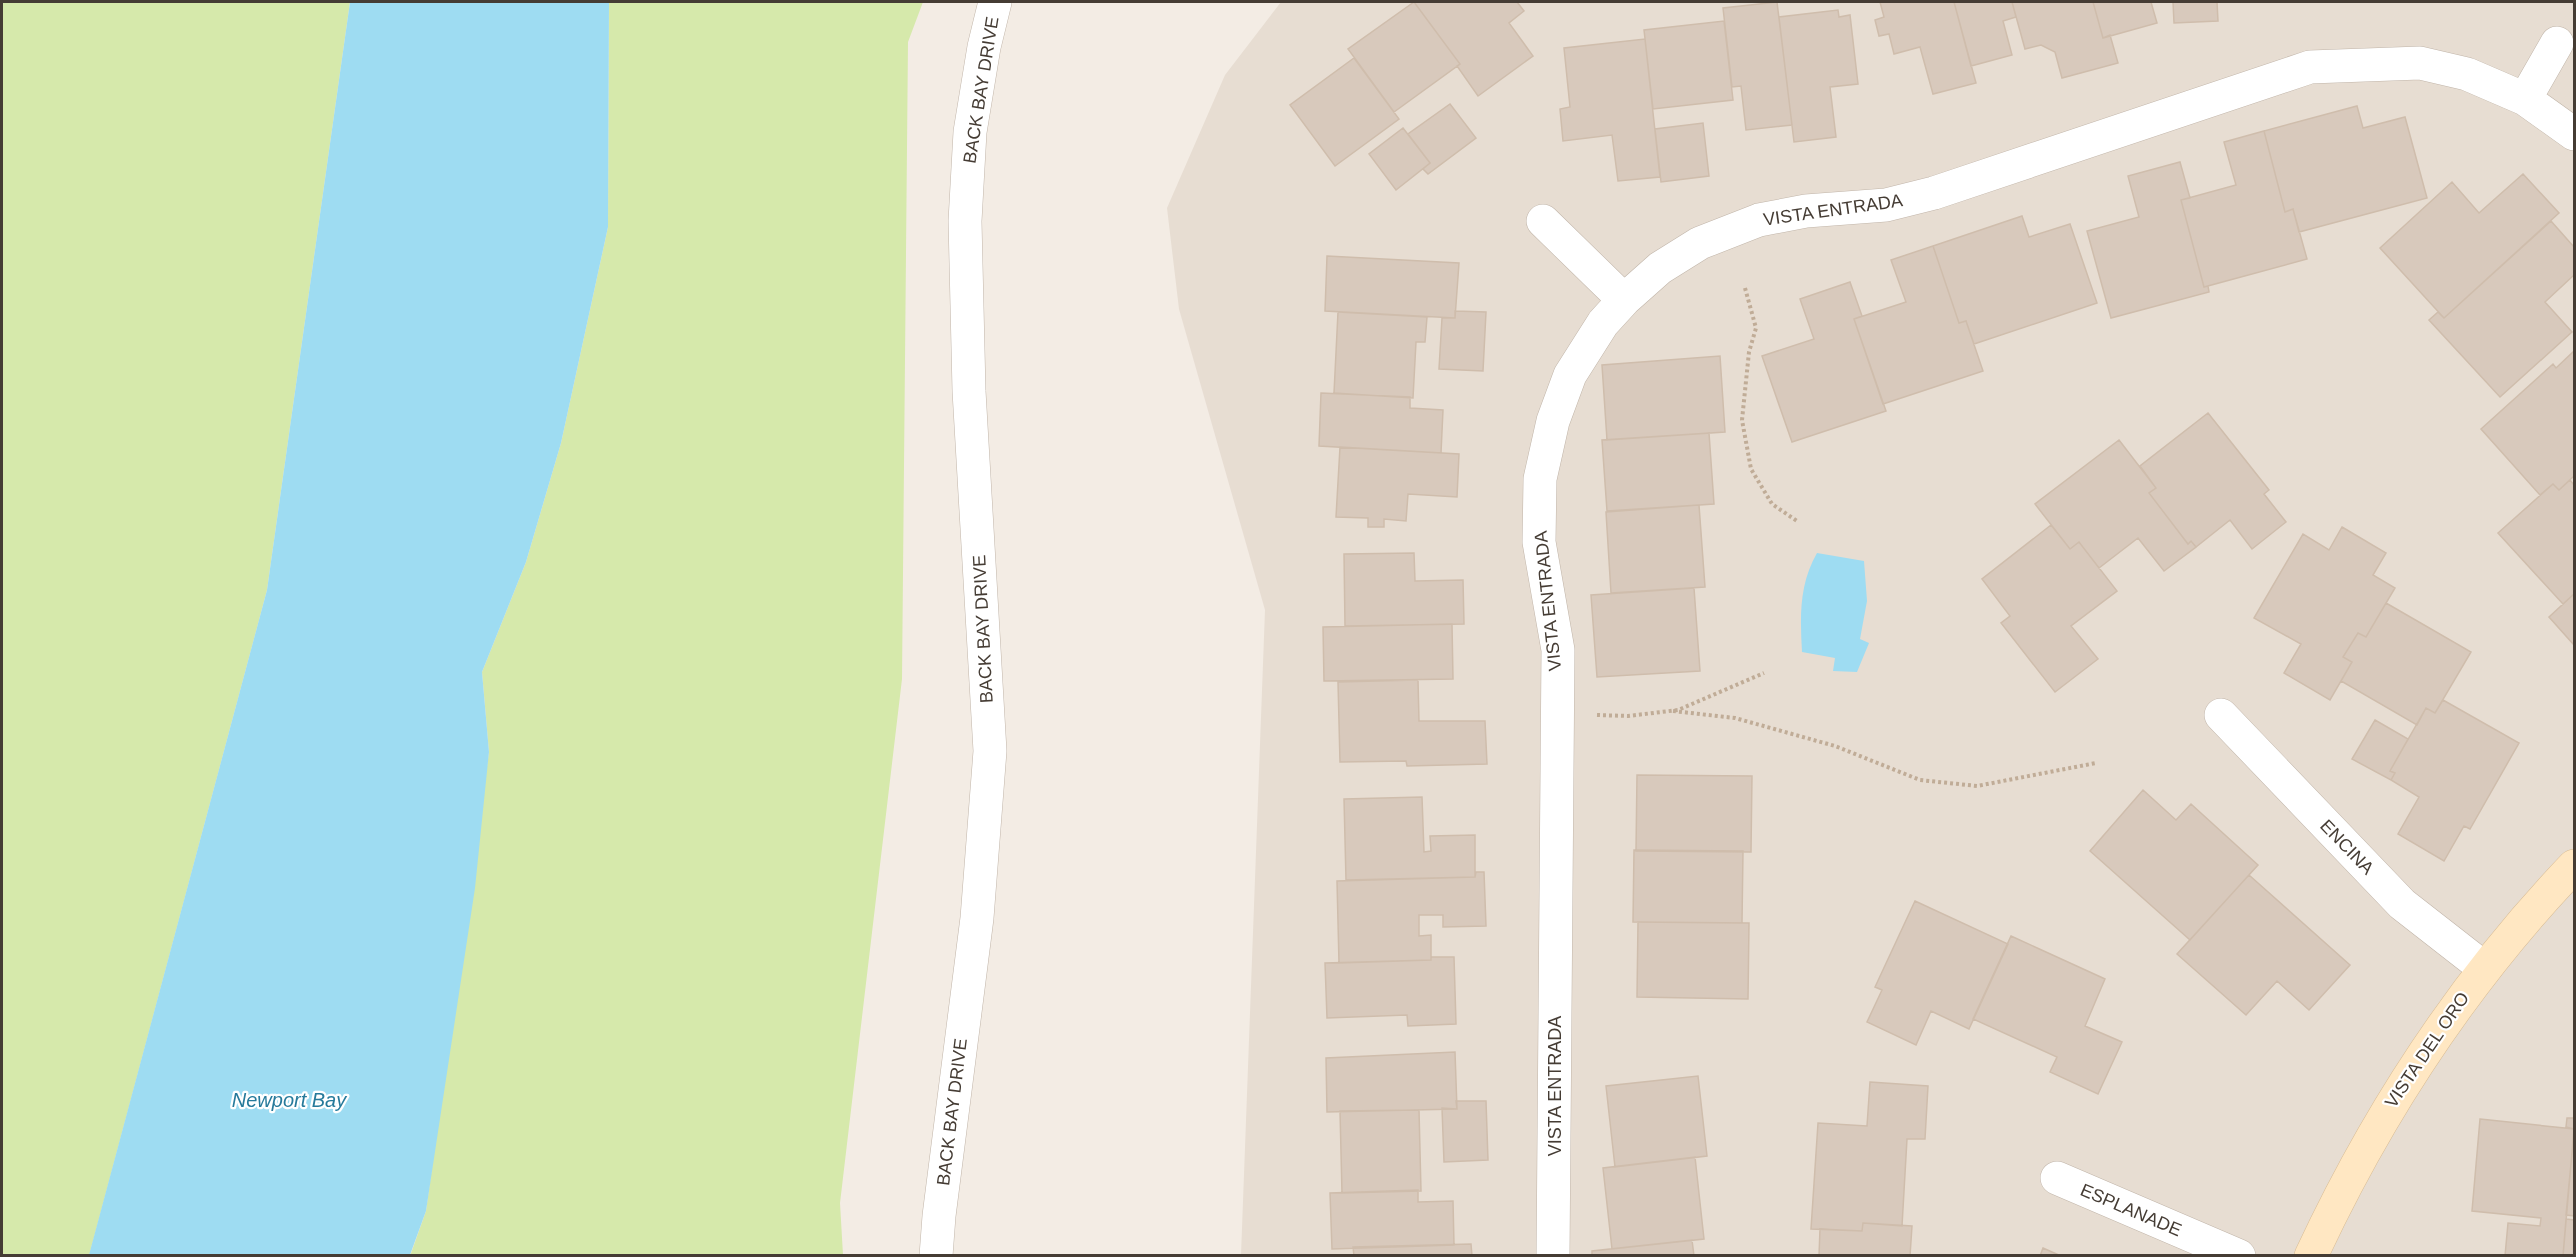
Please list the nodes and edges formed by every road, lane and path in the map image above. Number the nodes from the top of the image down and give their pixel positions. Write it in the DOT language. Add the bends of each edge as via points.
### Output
graph roads {
  1 [pos="995,2"];
  2 [pos="2557,43"];
  3 [pos="2525,99"];
  4 [pos="2574,134"];
  5 [pos="1543,221"];
  6 [pos="1745,288"];
  7 [pos="1624,300"];
  8 [pos="1797,520"];
  9 [pos="1764,673"];
  10 [pos="1673,711"];
  11 [pos="1587,715"];
  12 [pos="2221,715"];
  13 [pos="2096,763"];
  14 [pos="2574,866"];
  15 [pos="2484,968"];
  16 [pos="2057,1178"];
  17 [pos="936,1256"];
  18 [pos="1553,1256"];
  19 [pos="2239,1256"];
  20 [pos="2311,1256"];
  1 -- 17 [label="street, BACK BAY DRIVE" via="970,132 965,221 969,391 990,751 977,918"];
  2 -- 3 [label="street"];
  3 -- 4 [label="street, VISTA ENTRADA"];
  3 -- 7 [label="street, VISTA ENTRADA" via="2467,74 2420,63 2310,67 1934,193 1886,205 1806,211 1759,220 1700,243 1660,268"];
  5 -- 7 [label="street"];
  6 -- 8 [label="path" via="1756,328 1749,352 1742,420 1751,469 1772,504"];
  7 -- 18 [label="street, VISTA ENTRADA" via="1603,323 1570,375 1553,421 1539,479 1539,542 1557,650"];
  9 -- 10 [label="path"];
  10 -- 11 [label="path"];
  10 -- 13 [label="path" via="1735,718 1835,746 1920,780 1977,786"];
  12 -- 15 [label="street, ENCINA" via="2402,904"];
  14 -- 15 [label="street, VISTA DEL ORO"];
  15 -- 20 [label="street, VISTA DEL ORO" via="2379,1122"];
  16 -- 19 [label="street, ESPLANADE"];
}
